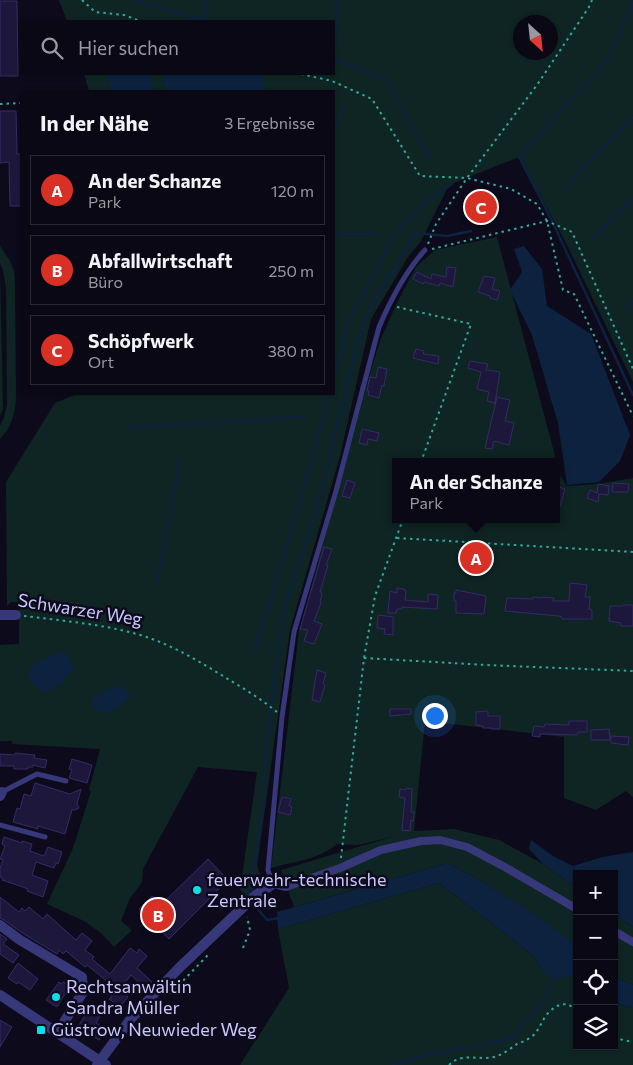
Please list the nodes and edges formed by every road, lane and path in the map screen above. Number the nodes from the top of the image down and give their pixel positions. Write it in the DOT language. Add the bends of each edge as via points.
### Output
graph roads {
  1 [pos="82,0"];
  2 [pos="592,0"];
  3 [pos="137,20"];
  4 [pos="305,75"];
  5 [pos="20,103"];
  6 [pos="0,104"];
  7 [pos="467,178"];
  8 [pos="547,221"];
  9 [pos="429,243"];
  10 [pos="425,250"];
  11 [pos="388,305"];
  12 [pos="633,369"];
  13 [pos="633,416"];
  14 [pos="422,458"];
  15 [pos="402,523"];
  16 [pos="397,538"];
  17 [pos="633,552"];
  18 [pos="0,615"];
  19 [pos="16,615"];
  20 [pos="364,658"];
  21 [pos="633,671"];
  22 [pos="282,717"];
  23 [pos="66,781"];
  24 [pos="1,794"];
  25 [pos="0,825"];
  26 [pos="45,837"];
  27 [pos="340,868"];
  28 [pos="273,884"];
  29 [pos="573,907"];
  30 [pos="246,915"];
  31 [pos="0,925"];
  32 [pos="618,933"];
  33 [pos="633,942"];
  34 [pos="243,948"];
  35 [pos="212,950"];
  36 [pos="0,995"];
  37 [pos="166,996"];
  38 [pos="573,1007"];
  39 [pos="57,1032"];
  40 [pos="618,1039"];
  41 [pos="633,1042"];
  42 [pos="101,1064"];
  43 [pos="450,1065"];
  1 -- 3 [label="path" via="95,12"];
  2 -- 7 [label="path" via="537,85"];
  4 -- 7 [label="path" via="332,81 372,98 420,176"];
  5 -- 6 [label="path"];
  7 -- 8 [label="path" via="511,190 537,204"];
  7 -- 9 [label="path" via="436,224"];
  8 -- 10 [label="path"];
  8 -- 12 [label="path" via="572,232"];
  8 -- 13 [label="path" via="563,290 574,294"];
  10 -- 11 [label="lane"];
  11 -- 14 [label="path" via="471,324"];
  11 -- 22 [label="lane" via="379,327 336,491 294,632"];
  15 -- 16 [label="path"];
  16 -- 17 [label="path"];
  16 -- 20 [label="path" via="375,596"];
  18 -- 19 [label="street, Schwarzer Weg"];
  19 -- 22 [label="path, Schwarzer Weg" via="151,638 213,669"];
  20 -- 21 [label="path"];
  20 -- 27 [label="path"];
  22 -- 28 [label="lane" via="268,870"];
  23 -- 24 [label="lane" via="37,774"];
  25 -- 26 [label="lane"];
  27 -- 28 [label="street" via="286,887"];
  27 -- 29 [label="street" via="380,850 440,840 467,847"];
  28 -- 42 [label="street" via="256,895 169,978 130,1020"];
  30 -- 34 [label="path" via="250,930"];
  31 -- 39 [label="street" via="82,977 83,992"];
  32 -- 33 [label="street"];
  35 -- 37 [label="path"];
  36 -- 39 [label="street"];
  38 -- 43 [label="path" via="564,1004 556,1007 530,1038 498,1056 464,1057"];
  39 -- 42 [label="street"];
  40 -- 41 [label="path"];
}
